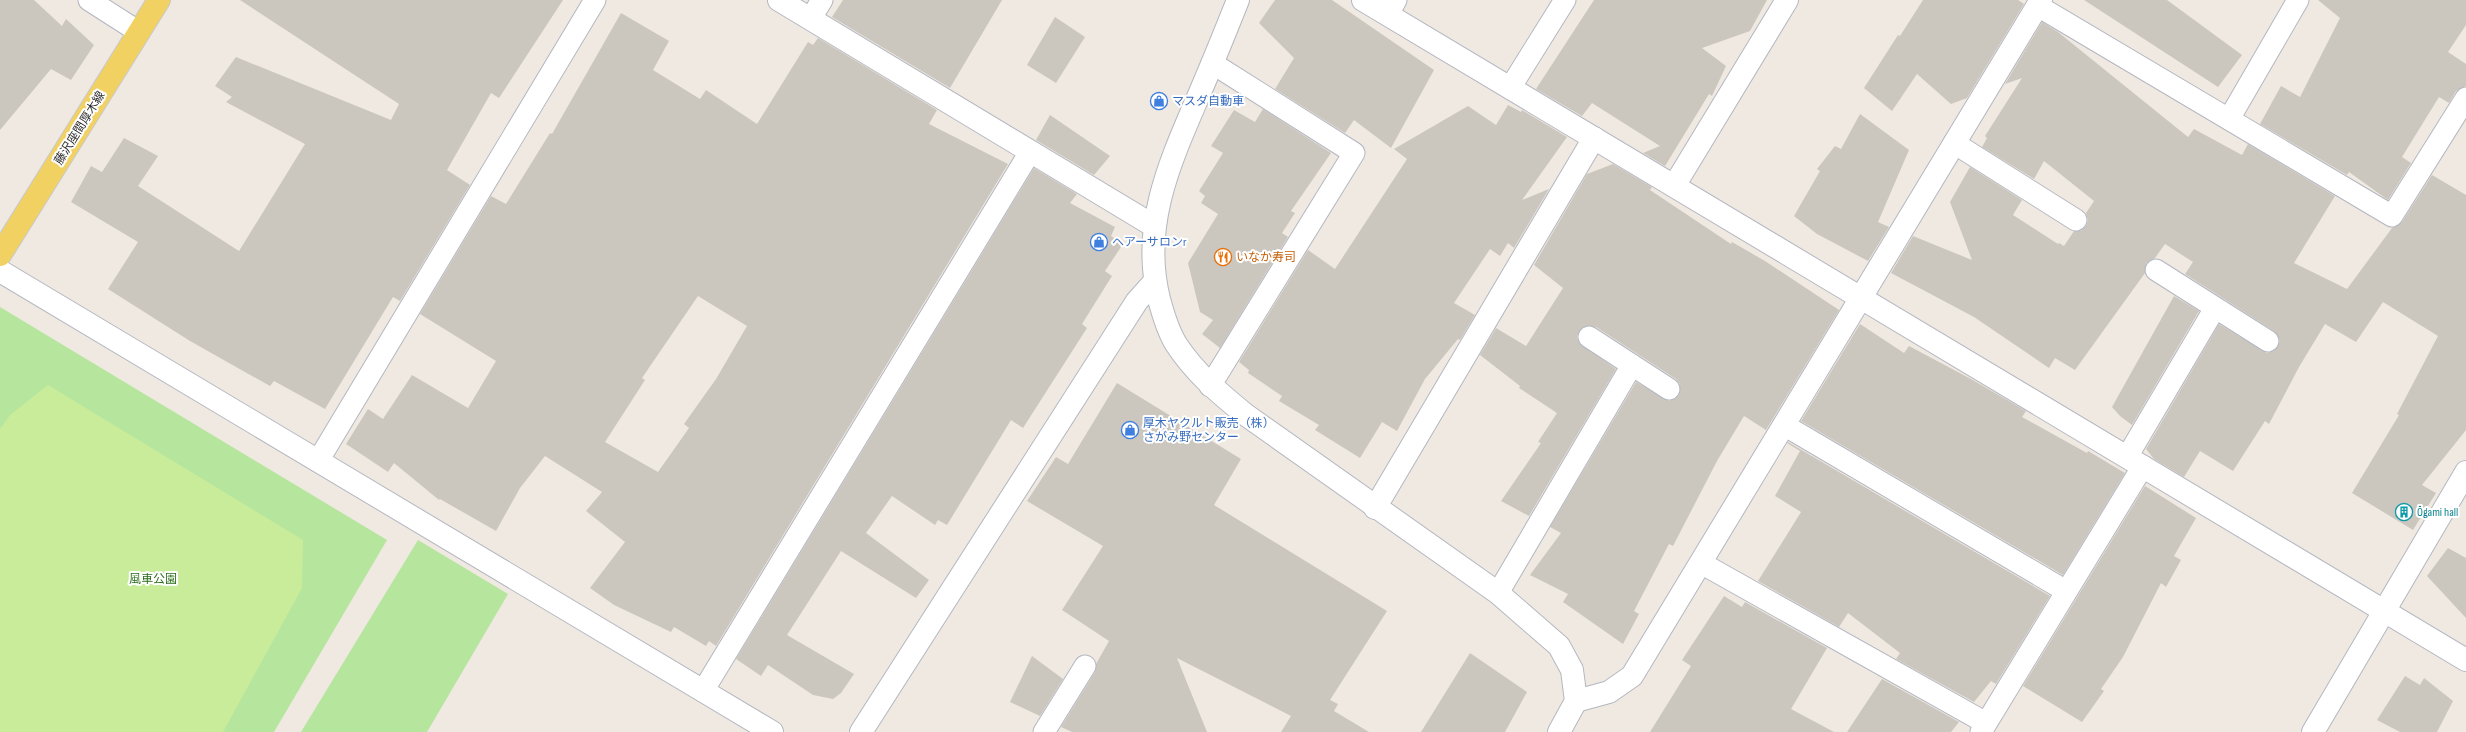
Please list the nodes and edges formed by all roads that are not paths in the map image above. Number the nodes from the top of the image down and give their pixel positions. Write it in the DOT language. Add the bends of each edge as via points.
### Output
graph roads {
  1 [pos="89,0"];
  2 [pos="160,0"];
  3 [pos="595,0"];
  4 [pos="779,0"];
  5 [pos="1238,0"];
  6 [pos="1364,0"];
  7 [pos="1565,0"];
  8 [pos="1787,0"];
  9 [pos="2298,0"];
  10 [pos="2039,3"];
  11 [pos="1392,7"];
  12 [pos="817,9"];
  13 [pos="139,32"];
  14 [pos="1212,63"];
  15 [pos="1510,88"];
  16 [pos="2466,98"];
  17 [pos="2229,119"];
  18 [pos="1594,138"];
  19 [pos="1954,143"];
  20 [pos="1030,152"];
  21 [pos="1674,186"];
  22 [pos="2076,220"];
  23 [pos="1154,226"];
  24 [pos="0,255"];
  25 [pos="2156,270"];
  26 [pos="0,272"];
  27 [pos="1155,281"];
  28 [pos="1861,298"];
  29 [pos="2215,308"];
  30 [pos="1589,337"];
  31 [pos="2268,341"];
  32 [pos="1632,365"];
  33 [pos="1210,386"];
  34 [pos="1669,389"];
  35 [pos="1784,426"];
  36 [pos="318,461"];
  37 [pos="2135,462"];
  38 [pos="2466,472"];
  39 [pos="1375,508"];
  40 [pos="1701,563"];
  41 [pos="2066,591"];
  42 [pos="1498,592"];
  43 [pos="2384,610"];
  44 [pos="2466,660"];
  45 [pos="1085,666"];
  46 [pos="704,691"];
  47 [pos="1576,701"];
  48 [pos="1983,727"];
  49 [pos="772,732"];
  50 [pos="861,732"];
  51 [pos="1044,732"];
  52 [pos="1559,732"];
  53 [pos="2313,732"];
  1 -- 13 [label="lane"];
  2 -- 13 [label="main road, 藤沢座間厚木線"];
  3 -- 36 [label="lane"];
  4 -- 12 [label="street"];
  5 -- 14 [label="street"];
  6 -- 11 [label="street"];
  7 -- 15 [label="lane"];
  8 -- 21 [label="street"];
  9 -- 17 [label="lane"];
  10 -- 17 [label="lane"];
  10 -- 19 [label="street"];
  11 -- 15 [label="street"];
  12 -- 20 [label="street"];
  13 -- 24 [label="main road, 藤沢座間厚木線"];
  14 -- 23 [label="street" via="1175,150 1162,188"];
  14 -- 33 [label="lane" via="1354,153"];
  15 -- 18 [label="street"];
  16 -- 17 [label="lane" via="2392,216"];
  18 -- 21 [label="street"];
  18 -- 39 [label="street"];
  19 -- 22 [label="lane"];
  19 -- 28 [label="street"];
  20 -- 23 [label="street"];
  20 -- 46 [label="lane"];
  21 -- 28 [label="street"];
  23 -- 27 [label="street" via="1152,268"];
  25 -- 29 [label="lane"];
  26 -- 36 [label="street"];
  27 -- 33 [label="street" via="1162,312 1175,343"];
  27 -- 50 [label="street" via="1137,301"];
  28 -- 35 [label="street"];
  28 -- 37 [label="street"];
  29 -- 31 [label="lane"];
  29 -- 37 [label="lane"];
  30 -- 32 [label="lane"];
  32 -- 34 [label="lane"];
  32 -- 42 [label="lane"];
  33 -- 39 [label="street"];
  35 -- 40 [label="street"];
  35 -- 41 [label="lane"];
  36 -- 46 [label="street"];
  37 -- 41 [label="lane"];
  37 -- 43 [label="street"];
  38 -- 43 [label="street"];
  39 -- 42 [label="street"];
  40 -- 47 [label="street" via="1632,676 1609,692"];
  40 -- 48 [label="lane"];
  41 -- 48 [label="lane"];
  42 -- 47 [label="street" via="1559,646 1572,670"];
  43 -- 44 [label="street"];
  43 -- 53 [label="street"];
  45 -- 51 [label="lane"];
  46 -- 49 [label="street"];
  47 -- 52 [label="street"];
}
